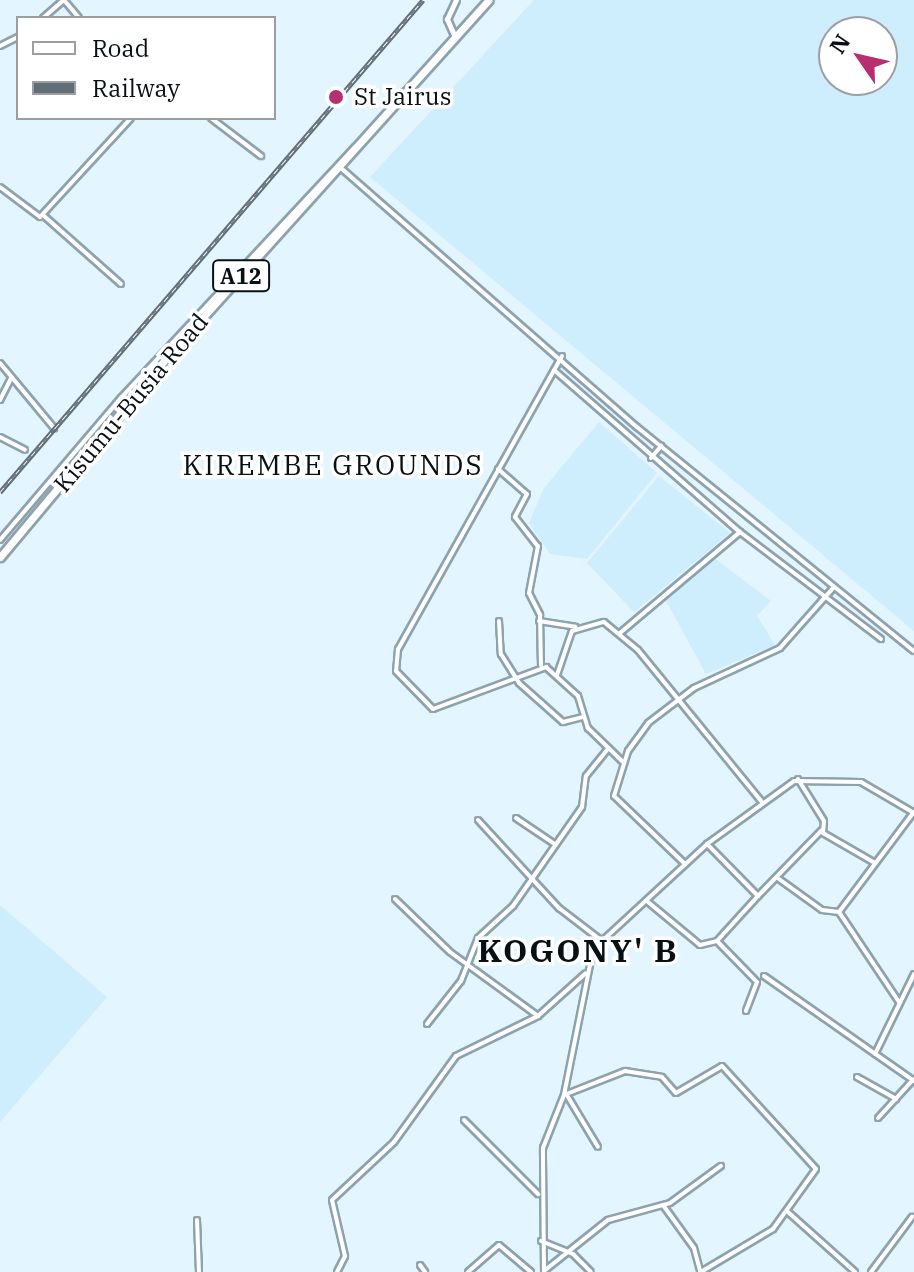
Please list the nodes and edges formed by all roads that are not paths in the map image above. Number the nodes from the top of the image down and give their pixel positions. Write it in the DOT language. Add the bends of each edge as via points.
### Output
graph roads {
  1 [pos="64,0"];
  2 [pos="456,0"];
  3 [pos="488,0"];
  4 [pos="45,16"];
  5 [pos="77,16"];
  6 [pos="455,38"];
  7 [pos="129,120"];
  8 [pos="214,120"];
  9 [pos="361,146"];
  10 [pos="261,156"];
  11 [pos="341,168"];
  12 [pos="0,187"];
  13 [pos="43,215"];
  14 [pos="121,284"];
  15 [pos="562,356"];
  16 [pos="0,363"];
  17 [pos="554,370"];
  18 [pos="11,378"];
  19 [pos="0,400"];
  20 [pos="54,428"];
  21 [pos="0,437"];
  22 [pos="661,446"];
  23 [pos="25,450"];
  24 [pos="651,458"];
  25 [pos="498,469"];
  26 [pos="740,532"];
  27 [pos="0,540"];
  28 [pos="0,557"];
  29 [pos="834,587"];
  30 [pos="827,598"];
  31 [pos="499,621"];
  32 [pos="539,621"];
  33 [pos="577,627"];
  34 [pos="620,633"];
  35 [pos="881,639"];
  36 [pos="914,651"];
  37 [pos="541,665"];
  38 [pos="557,675"];
  39 [pos="519,683"];
  40 [pos="681,699"];
  41 [pos="583,717"];
  42 [pos="609,748"];
  43 [pos="624,763"];
  44 [pos="798,779"];
  45 [pos="762,802"];
  46 [pos="914,813"];
  47 [pos="516,818"];
  48 [pos="478,820"];
  49 [pos="823,829"];
  50 [pos="553,843"];
  51 [pos="707,844"];
  52 [pos="685,864"];
  53 [pos="876,864"];
  54 [pos="532,876"];
  55 [pos="779,879"];
  56 [pos="758,896"];
  57 [pos="395,899"];
  58 [pos="648,902"];
  59 [pos="839,912"];
  60 [pos="602,941"];
  61 [pos="717,941"];
  62 [pos="469,965"];
  63 [pos="589,971"];
  64 [pos="914,974"];
  65 [pos="764,976"];
  66 [pos="899,1002"];
  67 [pos="746,1011"];
  68 [pos="538,1016"];
  69 [pos="427,1024"];
  70 [pos="875,1054"];
  71 [pos="857,1077"];
  72 [pos="914,1081"];
  73 [pos="566,1096"];
  74 [pos="896,1099"];
  75 [pos="878,1118"];
  76 [pos="464,1120"];
  77 [pos="598,1147"];
  78 [pos="721,1166"];
  79 [pos="540,1196"];
  80 [pos="663,1205"];
  81 [pos="788,1212"];
  82 [pos="912,1217"];
  83 [pos="197,1220"];
  84 [pos="541,1241"];
  85 [pos="573,1254"];
  86 [pos="420,1265"];
  87 [pos="544,1271"];
  88 [pos="199,1272"];
  89 [pos="337,1272"];
  90 [pos="425,1272"];
  91 [pos="468,1272"];
  92 [pos="531,1272"];
  93 [pos="591,1272"];
  94 [pos="700,1272"];
  95 [pos="855,1272"];
  96 [pos="871,1272"];
  1 -- 4 [label="street"];
  1 -- 5 [label="street"];
  2 -- 6 [label="street" via="447,19"];
  3 -- 6 [label="highway, Kisumu-Busia Road / A12"];
  6 -- 9 [label="highway, Kisumu-Busia Road / A12"];
  7 -- 13 [label="street" via="61,187"];
  8 -- 10 [label="street"];
  9 -- 11 [label="highway, Kisumu-Busia Road / A12"];
  9 -- 27 [label="street" via="341,156"];
  11 -- 15 [label="street"];
  11 -- 28 [label="highway, Kisumu-Busia Road / A12" via="168,356"];
  12 -- 13 [label="street" via="33,218"];
  13 -- 14 [label="street"];
  15 -- 17 [label="street"];
  15 -- 22 [label="street"];
  16 -- 18 [label="street"];
  17 -- 24 [label="street"];
  17 -- 25 [label="street"];
  18 -- 19 [label="street"];
  18 -- 20 [label="street"];
  21 -- 23 [label="street"];
  22 -- 24 [label="street"];
  22 -- 29 [label="street"];
  24 -- 26 [label="street"];
  25 -- 32 [label="street" via="527,494 515,517 538,546 529,593"];
  25 -- 39 [label="street" via="398,649 396,666 405,685 433,709"];
  26 -- 30 [label="street"];
  26 -- 34 [label="street"];
  29 -- 30 [label="street"];
  29 -- 36 [label="street"];
  30 -- 35 [label="street"];
  30 -- 40 [label="street" via="775,651"];
  31 -- 39 [label="street" via="501,654"];
  32 -- 33 [label="street"];
  32 -- 37 [label="street"];
  33 -- 34 [label="street" via="597,619"];
  33 -- 38 [label="street"];
  34 -- 40 [label="street"];
  37 -- 38 [label="street"];
  37 -- 39 [label="street"];
  38 -- 41 [label="street" via="579,698"];
  39 -- 41 [label="street" via="563,722"];
  40 -- 43 [label="street" via="648,723"];
  40 -- 45 [label="street"];
  41 -- 42 [label="street"];
  42 -- 43 [label="street"];
  42 -- 50 [label="street" via="586,776 582,807"];
  43 -- 52 [label="street" via="615,798"];
  44 -- 45 [label="street"];
  44 -- 46 [label="street" via="861,782"];
  44 -- 49 [label="street"];
  45 -- 51 [label="street"];
  46 -- 53 [label="street"];
  47 -- 50 [label="street"];
  48 -- 54 [label="street"];
  49 -- 53 [label="street"];
  49 -- 55 [label="street"];
  50 -- 54 [label="street"];
  51 -- 52 [label="street"];
  51 -- 56 [label="street"];
  52 -- 58 [label="street"];
  53 -- 59 [label="street"];
  54 -- 60 [label="street"];
  54 -- 62 [label="street" via="478,938"];
  55 -- 56 [label="street"];
  55 -- 59 [label="street" via="822,910"];
  56 -- 61 [label="street"];
  57 -- 62 [label="street"];
  58 -- 60 [label="street"];
  58 -- 61 [label="street" via="700,945"];
  59 -- 66 [label="street"];
  60 -- 63 [label="street"];
  61 -- 67 [label="street" via="757,982"];
  62 -- 68 [label="street"];
  62 -- 69 [label="street"];
  63 -- 68 [label="street"];
  63 -- 73 [label="street"];
  64 -- 66 [label="street"];
  65 -- 70 [label="street"];
  66 -- 70 [label="street"];
  68 -- 89 [label="street" via="456,1056 394,1142 332,1200 345,1256"];
  70 -- 72 [label="street"];
  71 -- 74 [label="street"];
  72 -- 74 [label="street"];
  73 -- 77 [label="street"];
  73 -- 79 [label="street" via="543,1148"];
  73 -- 81 [label="street" via="625,1071 662,1077 676,1093 722,1066 817,1171"];
  74 -- 75 [label="street"];
  76 -- 79 [label="street"];
  78 -- 80 [label="street"];
  79 -- 84 [label="street"];
  80 -- 85 [label="street" via="608,1220"];
  80 -- 94 [label="street" via="694,1248"];
  81 -- 94 [label="street" via="766,1234"];
  81 -- 95 [label="street"];
  82 -- 96 [label="street"];
  83 -- 88 [label="street"];
  84 -- 85 [label="street"];
  84 -- 87 [label="street"];
  85 -- 87 [label="street"];
  85 -- 93 [label="street"];
  86 -- 90 [label="street"];
  91 -- 92 [label="street" via="499,1245"];
}
